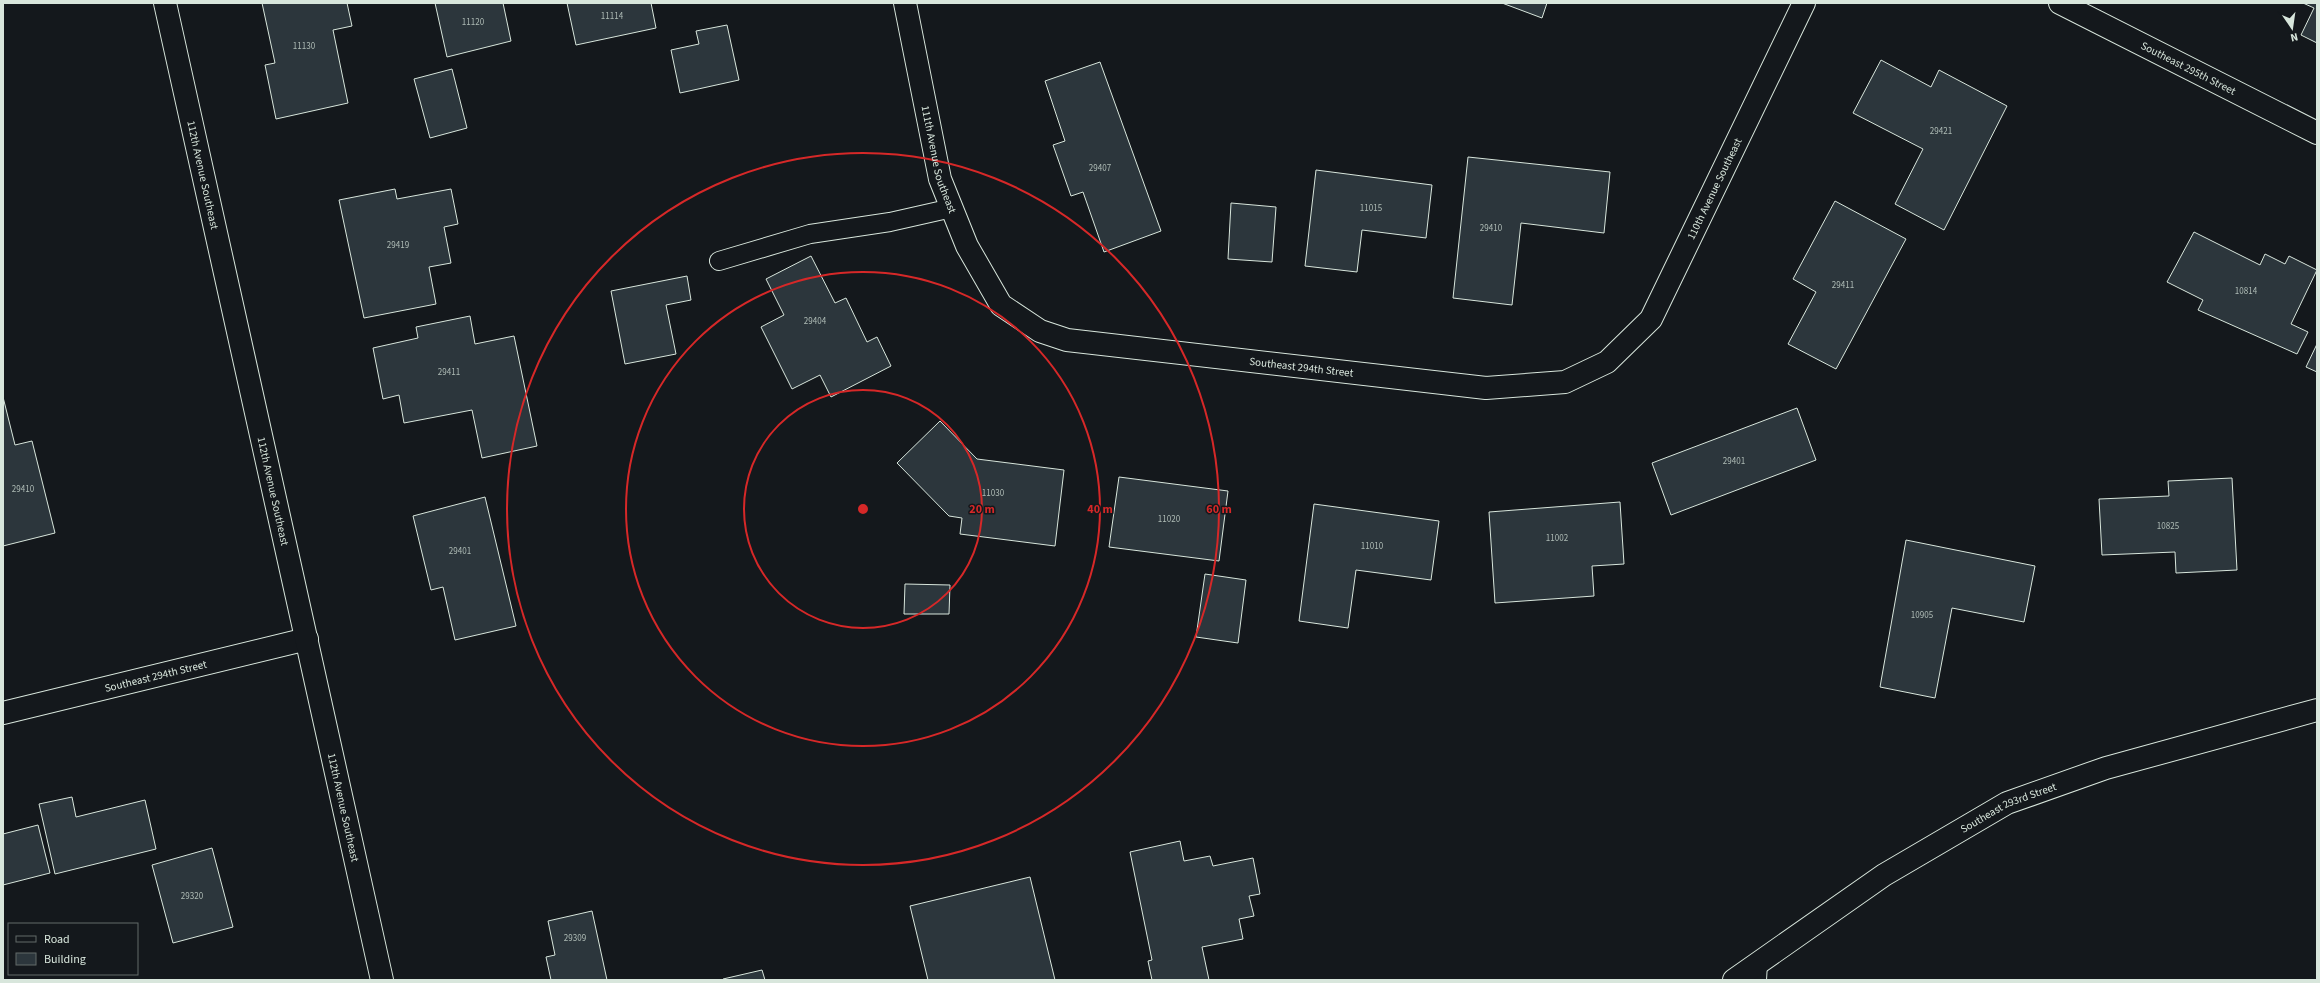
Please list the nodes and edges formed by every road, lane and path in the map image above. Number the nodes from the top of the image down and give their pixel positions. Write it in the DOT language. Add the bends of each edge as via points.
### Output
graph roads {
  1 [pos="165,3"];
  2 [pos="905,3"];
  3 [pos="1804,3"];
  4 [pos="2060,3"];
  5 [pos="2317,133"];
  6 [pos="952,208"];
  7 [pos="719,261"];
  8 [pos="1001,305"];
  9 [pos="1607,362"];
  10 [pos="308,639"];
  11 [pos="2317,710"];
  12 [pos="3,713"];
  13 [pos="1758,972"];
  14 [pos="382,980"];
  15 [pos="1734,980"];
  1 -- 10 [label="street, 112th Avenue Southeast"];
  2 -- 6 [label="street, 111th Avenue Southeast" via="940,178"];
  3 -- 9 [label="street, 110th Avenue Southeast" via="1651,319"];
  4 -- 5 [label="street, Southeast 295th Street"];
  6 -- 7 [label="lane" via="890,222 810,234"];
  6 -- 8 [label="street, 111th Avenue Southeast" via="967,246"];
  8 -- 9 [label="street, Southeast 294th Street" via="1040,331 1067,340 1486,388 1565,382"];
  10 -- 12 [label="street, Southeast 294th Street"];
  10 -- 14 [label="street, 112th Avenue Southeast"];
  11 -- 13 [label="street, Southeast 293rd Street" via="2106,768 2007,803 1884,875"];
  13 -- 15 [label="street, Southeast 293rd Street"];
}
